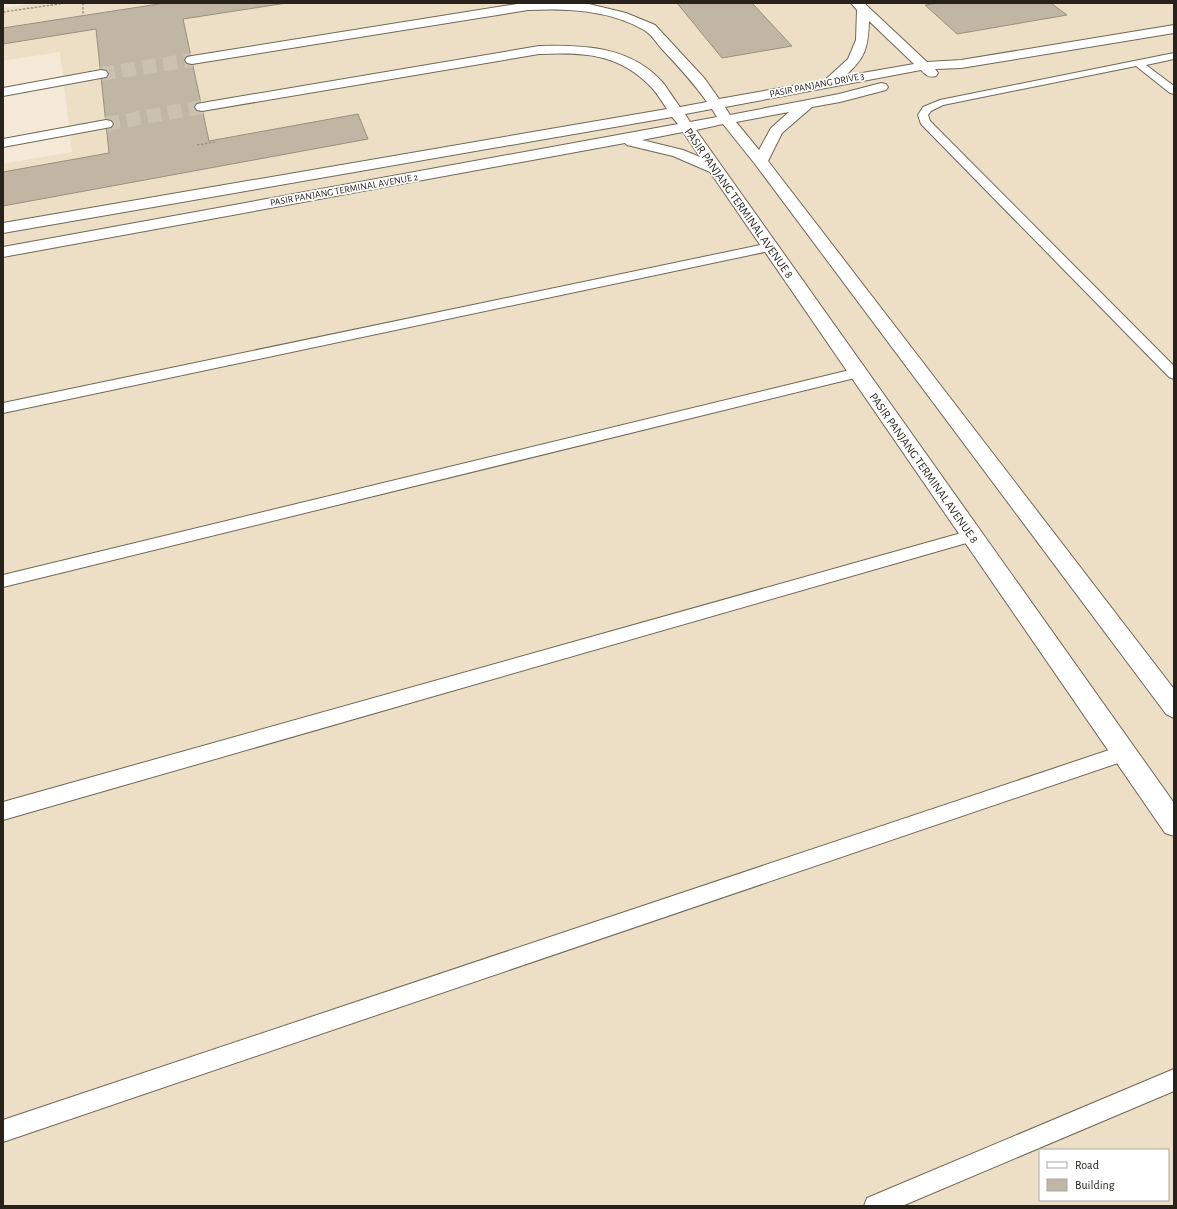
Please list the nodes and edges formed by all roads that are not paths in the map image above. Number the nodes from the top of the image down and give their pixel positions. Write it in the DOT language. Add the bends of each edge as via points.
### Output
graph roads {
  1 [pos="860,6"];
  2 [pos="1174,29"];
  3 [pos="1174,56"];
  4 [pos="192,60"];
  5 [pos="1138,64"];
  6 [pos="928,70"];
  7 [pos="101,74"];
  8 [pos="830,83"];
  9 [pos="1174,91"];
  10 [pos="3,92"];
  11 [pos="811,103"];
  12 [pos="715,105"];
  13 [pos="202,107"];
  14 [pos="675,112"];
  15 [pos="726,119"];
  16 [pos="106,124"];
  17 [pos="686,127"];
  18 [pos="621,140"];
  19 [pos="3,143"];
  20 [pos="760,161"];
  21 [pos="714,168"];
  22 [pos="3,228"];
  23 [pos="770,248"];
  24 [pos="3,252"];
  25 [pos="858,373"];
  26 [pos="1174,374"];
  27 [pos="3,408"];
  28 [pos="972,536"];
  29 [pos="3,581"];
  30 [pos="1174,707"];
  31 [pos="1124,753"];
  32 [pos="3,811"];
  33 [pos="1174,824"];
  34 [pos="1174,1080"];
  35 [pos="3,1132"];
  36 [pos="875,1206"];
  1 -- 6 [label="street"];
  1 -- 8 [label="street" via="862,40 854,61"];
  2 -- 6 [label="street, PASIR PANJANG DRIVE 3"];
  3 -- 5 [label="lane"];
  4 -- 12 [label="street" via="528,6 558,5 589,8 622,16 650,28 700,82"];
  5 -- 9 [label="lane"];
  5 -- 26 [label="lane" via="940,103 927,109 923,115 925,122"];
  6 -- 8 [label="street, PASIR PANJANG DRIVE 3"];
  6 -- 11 [label="street, PASIR PANJANG DRIVE 3" via="840,98"];
  7 -- 10 [label="street"];
  8 -- 12 [label="street, PASIR PANJANG DRIVE 3"];
  11 -- 15 [label="street, PASIR PANJANG DRIVE 3"];
  11 -- 20 [label="street" via="776,131"];
  12 -- 14 [label="street, PASIR PANJANG DRIVE 3"];
  12 -- 15 [label="street"];
  13 -- 14 [label="street, PASIR PANJANG TERMINAL AVENUE 8" via="539,50 569,49 604,54 627,61 658,86"];
  14 -- 17 [label="street, PASIR PANJANG TERMINAL AVENUE 8"];
  14 -- 22 [label="street, PASIR PANJANG TERMINAL AVENUE 2"];
  15 -- 17 [label="street, PASIR PANJANG DRIVE 3"];
  15 -- 20 [label="street"];
  16 -- 19 [label="street"];
  17 -- 18 [label="street, PASIR PANJANG TERMINAL AVENUE 2"];
  17 -- 21 [label="street, PASIR PANJANG TERMINAL AVENUE 8"];
  18 -- 21 [label="street" via="678,152"];
  18 -- 24 [label="street, PASIR PANJANG TERMINAL AVENUE 2"];
  20 -- 30 [label="street"];
  21 -- 23 [label="street, PASIR PANJANG TERMINAL AVENUE 8"];
  23 -- 25 [label="street, PASIR PANJANG TERMINAL AVENUE 8"];
  23 -- 27 [label="lane"];
  25 -- 28 [label="street, PASIR PANJANG TERMINAL AVENUE 8"];
  25 -- 29 [label="lane"];
  28 -- 31 [label="street, PASIR PANJANG TERMINAL AVENUE 8"];
  28 -- 32 [label="lane"];
  31 -- 33 [label="street, PASIR PANJANG TERMINAL AVENUE 8"];
  31 -- 35 [label="lane"];
  34 -- 36 [label="lane"];
}
